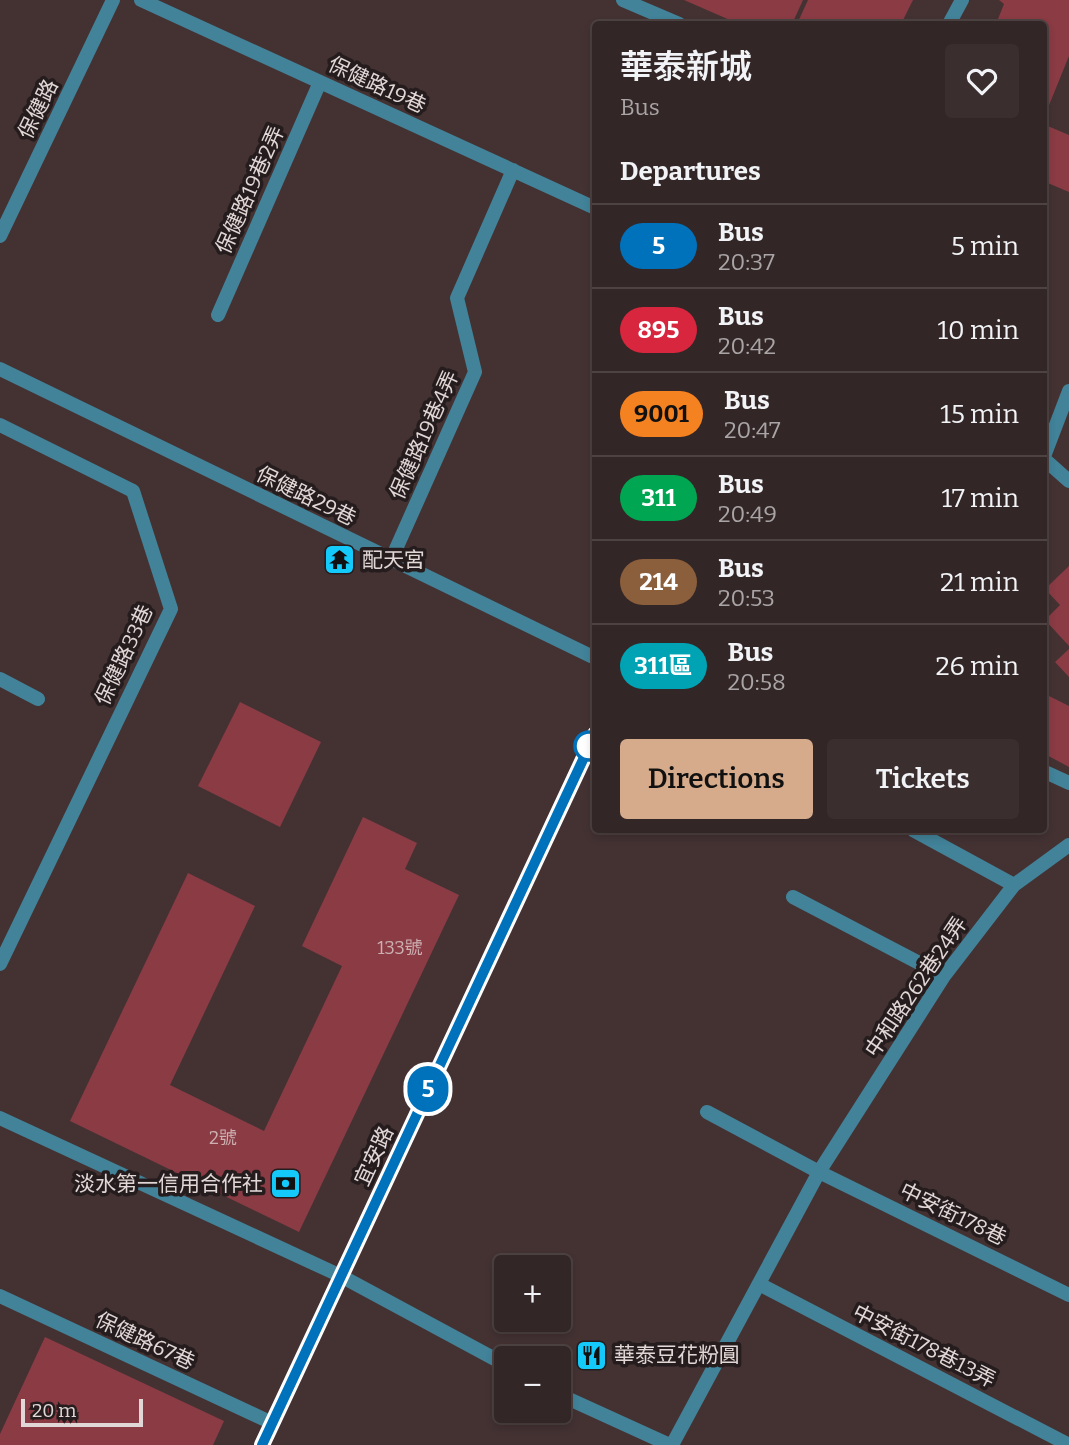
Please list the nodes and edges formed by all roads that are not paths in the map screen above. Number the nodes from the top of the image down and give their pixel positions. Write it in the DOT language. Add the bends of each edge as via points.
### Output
graph roads {
  1 [pos="113,0"];
  2 [pos="141,0"];
  3 [pos="623,0"];
  4 [pos="962,0"];
  5 [pos="672,21"];
  6 [pos="951,21"];
  7 [pos="320,82"];
  8 [pos="513,170"];
  9 [pos="592,207"];
  10 [pos="0,236"];
  11 [pos="218,315"];
  12 [pos="0,369"];
  13 [pos="1069,391"];
  14 [pos="0,425"];
  15 [pos="1047,448"];
  16 [pos="1047,462"];
  17 [pos="1069,481"];
  18 [pos="391,560"];
  19 [pos="592,656"];
  20 [pos="0,679"];
  21 [pos="38,699"];
  22 [pos="592,739"];
  23 [pos="1047,774"];
  24 [pos="1069,783"];
  25 [pos="919,833"];
  26 [pos="1069,845"];
  27 [pos="1014,885"];
  28 [pos="793,897"];
  29 [pos="0,964"];
  30 [pos="944,976"];
  31 [pos="708,1112"];
  32 [pos="0,1118"];
  33 [pos="819,1172"];
  34 [pos="341,1276"];
  35 [pos="759,1284"];
  36 [pos="1069,1295"];
  37 [pos="0,1296"];
  38 [pos="494,1359"];
  39 [pos="571,1400"];
  40 [pos="272,1423"];
  41 [pos="262,1445"];
  42 [pos="671,1445"];
  43 [pos="1069,1445"];
  1 -- 10 [label="street, 保健路"];
  2 -- 7 [label="street, 保健路19巷"];
  3 -- 5 [label="street"];
  4 -- 6 [label="street"];
  7 -- 8 [label="street, 保健路19巷"];
  7 -- 11 [label="street, 保健路19巷2弄"];
  8 -- 9 [label="street, 保健路19巷"];
  8 -- 18 [label="street, 保健路19巷4弄" via="457,298 475,372"];
  12 -- 18 [label="street, 保健路29巷"];
  13 -- 15 [label="street"];
  14 -- 29 [label="street, 保健路33巷" via="133,491 171,609"];
  16 -- 17 [label="street"];
  18 -- 19 [label="street, 保健路29巷"];
  20 -- 21 [label="street"];
  22 -- 34 [label="street, 宜安路"];
  23 -- 24 [label="street"];
  25 -- 27 [label="street"];
  26 -- 27 [label="street, 中和路262巷24弄"];
  27 -- 30 [label="street, 中和路262巷24弄"];
  28 -- 30 [label="street"];
  30 -- 33 [label="street, 中和路262巷24弄"];
  31 -- 33 [label="street, 中安街178巷"];
  32 -- 34 [label="street"];
  33 -- 35 [label="street"];
  33 -- 36 [label="street, 中安街178巷"];
  34 -- 38 [label="street"];
  34 -- 40 [label="street, 宜安路"];
  35 -- 42 [label="street"];
  35 -- 43 [label="street, 中安街178巷13弄"];
  37 -- 40 [label="street, 保健路67巷"];
  39 -- 42 [label="street"];
  40 -- 41 [label="street, 宜安路"];
}
